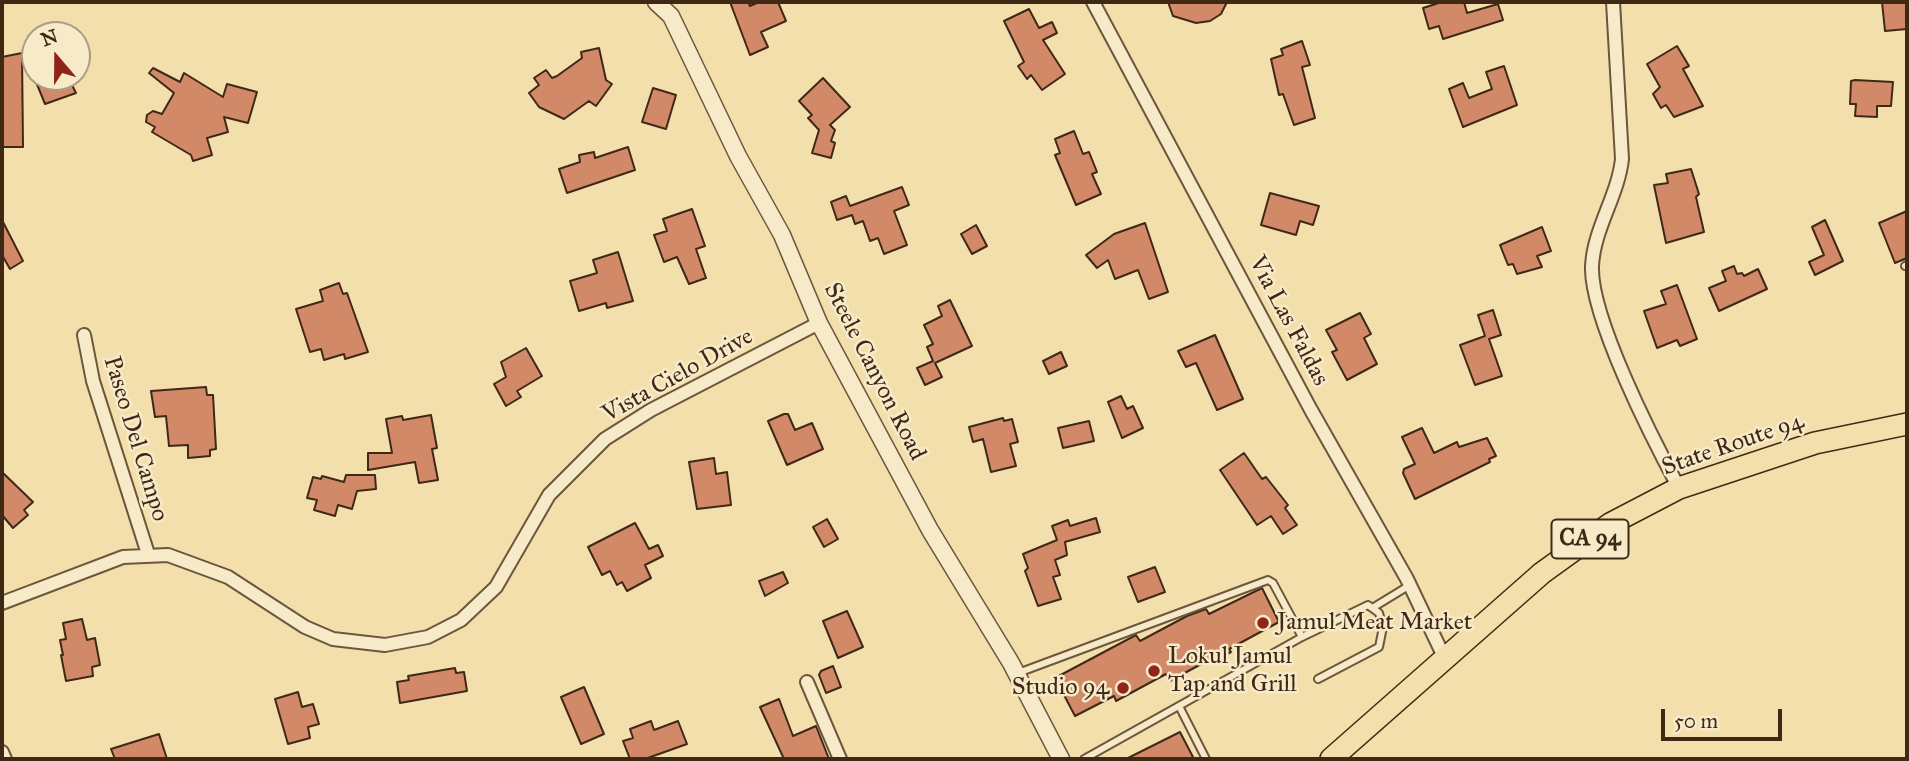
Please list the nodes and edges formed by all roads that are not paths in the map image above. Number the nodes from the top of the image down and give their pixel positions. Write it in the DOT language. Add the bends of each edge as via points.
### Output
graph roads {
  1 [pos="656,2"];
  2 [pos="1093,2"];
  3 [pos="1614,2"];
  4 [pos="819,323"];
  5 [pos="84,335"];
  6 [pos="1907,425"];
  7 [pos="1679,488"];
  8 [pos="148,554"];
  9 [pos="1410,585"];
  10 [pos="2,603"];
  11 [pos="1374,607"];
  12 [pos="1302,637"];
  13 [pos="1445,659"];
  14 [pos="1016,673"];
  15 [pos="1318,679"];
  16 [pos="807,682"];
  17 [pos="1179,706"];
  18 [pos="2,752"];
  19 [pos="5,759"];
  20 [pos="840,759"];
  21 [pos="1060,759"];
  22 [pos="1084,759"];
  23 [pos="1206,759"];
  24 [pos="1331,759"];
  1 -- 4 [label="street, Steele Canyon Road" via="671,16 738,156 782,235"];
  2 -- 9 [label="street, Via Las Faldas"];
  3 -- 7 [label="street" via="1622,159 1620,178 1601,223 1592,285 1599,314"];
  4 -- 8 [label="street, Vista Cielo Drive" via="605,439 549,495 496,587 461,620 428,637 385,645 333,639 305,627 228,577 168,555"];
  4 -- 14 [label="street, Steele Canyon Road" via="930,530"];
  5 -- 8 [label="street, Paseo Del Campo" via="93,381"];
  6 -- 7 [label="highway, State Route 94 / CA 94" via="1815,443"];
  7 -- 13 [label="highway, State Route 94 / CA 94" via="1610,524 1542,573"];
  8 -- 10 [label="street, Vista Cielo Drive" via="123,557"];
  9 -- 11 [label="lane"];
  9 -- 13 [label="street, Via Las Faldas"];
  11 -- 12 [label="lane" via="1368,605"];
  11 -- 15 [label="lane" via="1383,627 1379,648"];
  12 -- 14 [label="lane" via="1273,583 1262,580"];
  12 -- 17 [label="lane"];
  13 -- 24 [label="highway, State Route 94 / CA 94"];
  14 -- 21 [label="street, Steele Canyon Road"];
  16 -- 20 [label="street"];
  17 -- 22 [label="lane"];
  17 -- 23 [label="lane"];
  18 -- 19 [label="street"];
}
